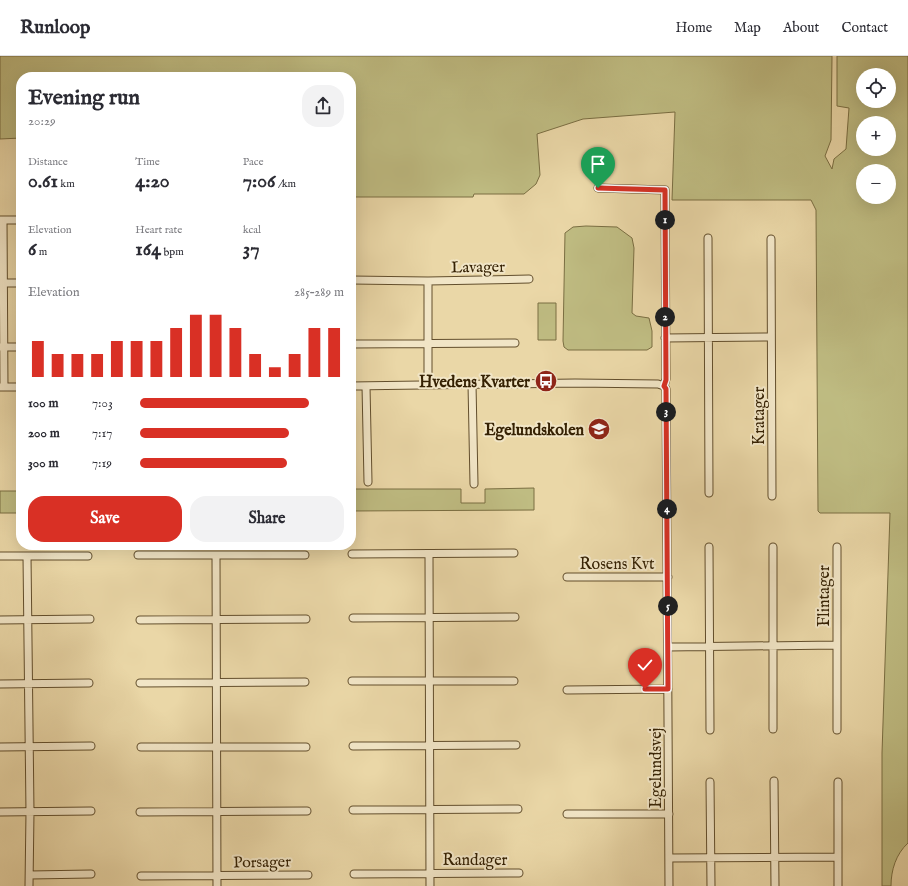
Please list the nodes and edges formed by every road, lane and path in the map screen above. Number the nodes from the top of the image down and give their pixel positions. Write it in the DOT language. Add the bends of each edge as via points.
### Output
graph roads {
  1 [pos="598,188"];
  2 [pos="2,220"];
  3 [pos="16,220"];
  4 [pos="708,238"];
  5 [pos="771,239"];
  6 [pos="529,279"];
  7 [pos="356,280"];
  8 [pos="428,281"];
  9 [pos="2,283"];
  10 [pos="16,283"];
  11 [pos="709,337"];
  12 [pos="771,337"];
  13 [pos="666,338"];
  14 [pos="515,343"];
  15 [pos="356,344"];
  16 [pos="428,344"];
  17 [pos="2,347"];
  18 [pos="16,347"];
  19 [pos="472,384"];
  20 [pos="428,385"];
  21 [pos="356,386"];
  22 [pos="366,386"];
  23 [pos="664,386"];
  24 [pos="2,387"];
  25 [pos="16,387"];
  26 [pos="368,482"];
  27 [pos="474,484"];
  28 [pos="709,493"];
  29 [pos="772,496"];
  30 [pos="710,547"];
  31 [pos="773,547"];
  32 [pos="837,547"];
  33 [pos="514,553"];
  34 [pos="352,554"];
  35 [pos="429,554"];
  36 [pos="138,555"];
  37 [pos="216,555"];
  38 [pos="306,555"];
  39 [pos="0,556"];
  40 [pos="27,556"];
  41 [pos="88,556"];
  42 [pos="567,577"];
  43 [pos="668,577"];
  44 [pos="353,618"];
  45 [pos="429,618"];
  46 [pos="515,618"];
  47 [pos="90,619"];
  48 [pos="216,619"];
  49 [pos="306,619"];
  50 [pos="0,620"];
  51 [pos="28,620"];
  52 [pos="140,620"];
  53 [pos="710,645"];
  54 [pos="774,645"];
  55 [pos="837,645"];
  56 [pos="668,647"];
  57 [pos="352,681"];
  58 [pos="430,681"];
  59 [pos="514,681"];
  60 [pos="305,682"];
  61 [pos="89,683"];
  62 [pos="140,683"];
  63 [pos="216,683"];
  64 [pos="0,684"];
  65 [pos="28,684"];
  66 [pos="668,689"];
  67 [pos="567,690"];
  68 [pos="774,729"];
  69 [pos="710,730"];
  70 [pos="838,730"];
  71 [pos="516,745"];
  72 [pos="91,746"];
  73 [pos="353,746"];
  74 [pos="430,746"];
  75 [pos="0,747"];
  76 [pos="29,747"];
  77 [pos="141,747"];
  78 [pos="217,747"];
  79 [pos="306,747"];
  80 [pos="774,781"];
  81 [pos="710,782"];
  82 [pos="838,782"];
  83 [pos="518,809"];
  84 [pos="353,810"];
  85 [pos="430,810"];
  86 [pos="91,811"];
  87 [pos="217,811"];
  88 [pos="307,811"];
  89 [pos="0,812"];
  90 [pos="30,812"];
  91 [pos="140,812"];
  92 [pos="567,814"];
  93 [pos="669,814"];
  94 [pos="774,857"];
  95 [pos="838,857"];
  96 [pos="669,858"];
  97 [pos="711,858"];
  98 [pos="519,873"];
  99 [pos="91,874"];
  100 [pos="308,874"];
  101 [pos="354,874"];
  102 [pos="430,874"];
  103 [pos="30,875"];
  104 [pos="141,876"];
  105 [pos="217,876"];
  106 [pos="29,886"];
  107 [pos="217,886"];
  108 [pos="430,886"];
  109 [pos="669,886"];
  110 [pos="711,886"];
  111 [pos="774,886"];
  112 [pos="838,886"];
  1 -- 13 [label="street, Egelundsvej" via="665,190"];
  2 -- 3 [label="street"];
  2 -- 9 [label="street"];
  4 -- 11 [label="street"];
  5 -- 12 [label="street, Kratager"];
  6 -- 8 [label="street, Lavager"];
  7 -- 8 [label="street, Lavager"];
  8 -- 16 [label="street, Lavager"];
  9 -- 10 [label="street"];
  9 -- 17 [label="street"];
  11 -- 12 [label="street"];
  11 -- 13 [label="street"];
  11 -- 28 [label="street"];
  12 -- 29 [label="street, Kratager"];
  13 -- 23 [label="street, Egelundsvej"];
  14 -- 16 [label="street"];
  15 -- 16 [label="street"];
  16 -- 20 [label="street, Lavager"];
  17 -- 18 [label="street"];
  17 -- 24 [label="street"];
  19 -- 20 [label="street"];
  19 -- 23 [label="street"];
  19 -- 27 [label="street"];
  20 -- 22 [label="street"];
  21 -- 22 [label="street"];
  22 -- 26 [label="street"];
  23 -- 43 [label="street, Egelundsvej"];
  24 -- 25 [label="street"];
  30 -- 53 [label="street"];
  31 -- 54 [label="street"];
  32 -- 55 [label="street, Flintager"];
  33 -- 35 [label="street"];
  34 -- 35 [label="street"];
  35 -- 45 [label="street, Randager"];
  36 -- 37 [label="street"];
  37 -- 38 [label="street"];
  37 -- 48 [label="street, Porsager"];
  39 -- 40 [label="street"];
  40 -- 41 [label="street"];
  40 -- 51 [label="street"];
  42 -- 43 [label="street, Rosens Kvt"];
  43 -- 56 [label="street, Egelundsvej"];
  44 -- 45 [label="street"];
  45 -- 46 [label="street"];
  45 -- 58 [label="street, Randager"];
  47 -- 51 [label="street"];
  48 -- 49 [label="street"];
  48 -- 52 [label="street"];
  48 -- 63 [label="street, Porsager"];
  50 -- 51 [label="street"];
  51 -- 65 [label="street"];
  53 -- 54 [label="street, Flintager"];
  53 -- 56 [label="street, Flintager"];
  53 -- 69 [label="street"];
  54 -- 55 [label="street, Flintager"];
  54 -- 68 [label="street"];
  55 -- 70 [label="street, Flintager"];
  56 -- 66 [label="street, Egelundsvej"];
  57 -- 58 [label="street"];
  58 -- 59 [label="street"];
  58 -- 74 [label="street, Randager"];
  60 -- 63 [label="street"];
  61 -- 65 [label="street"];
  62 -- 63 [label="street"];
  63 -- 78 [label="street, Porsager"];
  64 -- 65 [label="street"];
  65 -- 76 [label="street"];
  66 -- 67 [label="street"];
  66 -- 93 [label="street, Egelundsvej"];
  71 -- 74 [label="street"];
  72 -- 76 [label="street"];
  73 -- 74 [label="street"];
  74 -- 85 [label="street, Randager"];
  75 -- 76 [label="street"];
  76 -- 90 [label="street"];
  77 -- 78 [label="street"];
  78 -- 79 [label="street"];
  78 -- 87 [label="street, Porsager"];
  80 -- 94 [label="street"];
  81 -- 97 [label="street"];
  82 -- 95 [label="street"];
  83 -- 85 [label="street"];
  84 -- 85 [label="street"];
  85 -- 102 [label="street, Randager"];
  86 -- 90 [label="street"];
  87 -- 88 [label="street"];
  87 -- 91 [label="street"];
  87 -- 105 [label="street, Porsager"];
  89 -- 90 [label="street"];
  90 -- 103 [label="street"];
  92 -- 93 [label="street"];
  93 -- 96 [label="street, Egelundsvej"];
  94 -- 95 [label="street"];
  94 -- 97 [label="street"];
  94 -- 111 [label="street"];
  95 -- 112 [label="street"];
  96 -- 97 [label="street"];
  96 -- 109 [label="street, Egelundsvej"];
  97 -- 110 [label="street"];
  98 -- 102 [label="street, Randager"];
  99 -- 103 [label="street"];
  100 -- 105 [label="street, Porsager"];
  101 -- 102 [label="street, Randager"];
  102 -- 108 [label="street, Randager"];
  103 -- 106 [label="street"];
  104 -- 105 [label="street, Porsager"];
  105 -- 107 [label="street, Porsager"];
}
